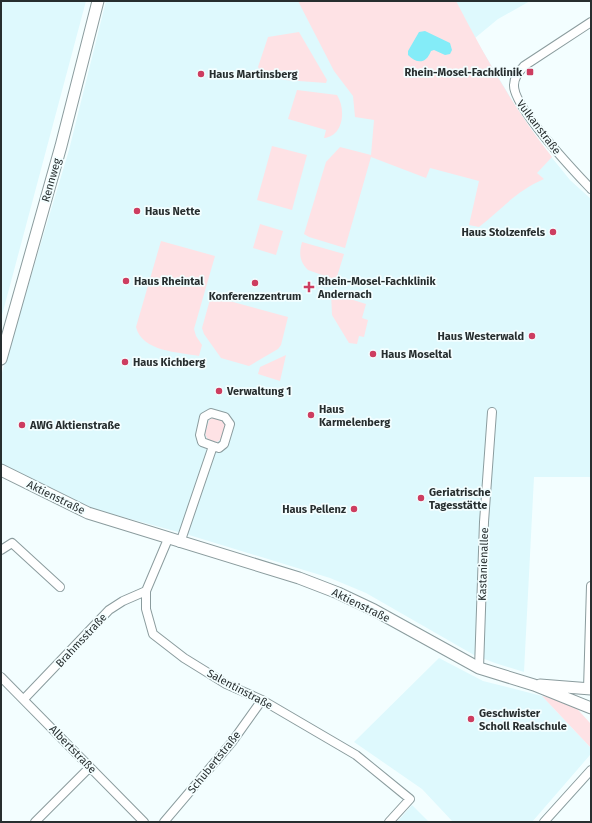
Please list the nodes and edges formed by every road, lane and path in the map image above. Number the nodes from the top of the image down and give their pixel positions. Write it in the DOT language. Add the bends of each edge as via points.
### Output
graph roads {
  1 [pos="98,1"];
  2 [pos="591,22"];
  3 [pos="591,189"];
  4 [pos="1,359"];
  5 [pos="492,412"];
  6 [pos="213,446"];
  7 [pos="1,470"];
  8 [pos="168,539"];
  9 [pos="180,543"];
  10 [pos="1,550"];
  11 [pos="591,586"];
  12 [pos="60,587"];
  13 [pos="146,591"];
  14 [pos="479,668"];
  15 [pos="1,677"];
  16 [pos="534,685"];
  17 [pos="589,689"];
  18 [pos="24,699"];
  19 [pos="262,700"];
  20 [pos="591,708"];
  21 [pos="90,767"];
  22 [pos="591,770"];
  23 [pos="35,822"];
  24 [pos="144,822"];
  25 [pos="164,822"];
  26 [pos="389,822"];
  27 [pos="544,822"];
  1 -- 4 [label="street, Rennweg" via="61,146"];
  2 -- 3 [label="street, Vulkanstraße" via="524,66 515,77 514,86 515,95 540,131"];
  5 -- 14 [label="street, Kastanienallee" via="484,522"];
  6 -- 6 [label="street" via="219,448 224,444 230,424 225,417 211,413 204,417 200,436 202,442"];
  6 -- 9 [label="street"];
  7 -- 8 [label="street, Aktienstraße" via="88,513"];
  8 -- 9 [label="street, Aktienstraße"];
  8 -- 13 [label="street, Salentinstraße"];
  9 -- 14 [label="street, Aktienstraße" via="299,578 338,593"];
  10 -- 12 [label="street" via="12,543"];
  11 -- 17 [label="street"];
  13 -- 18 [label="street, Brahmsstraße" via="109,610"];
  13 -- 19 [label="street, Salentinstraße" via="146,609 153,634 184,658 226,684"];
  14 -- 16 [label="street, Aktienstraße"];
  15 -- 18 [label="street, Albertstraße"];
  16 -- 17 [label="street, Aktienstraße"];
  16 -- 20 [label="street, Aktienstraße"];
  18 -- 21 [label="street, Albertstraße"];
  19 -- 25 [label="street, Schubertstraße" via="232,742"];
  19 -- 26 [label="street, Salentinstraße" via="356,755 410,799"];
  21 -- 23 [label="street"];
  21 -- 24 [label="street, Albertstraße"];
  22 -- 27 [label="street"];
}
